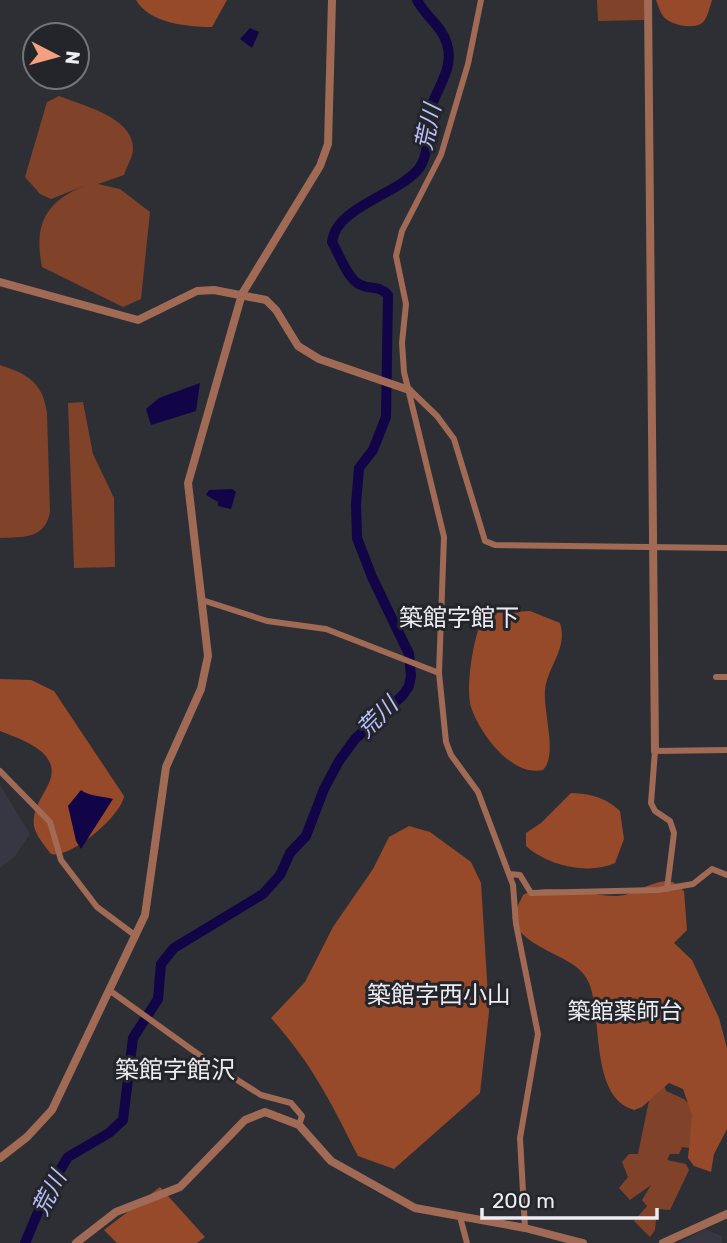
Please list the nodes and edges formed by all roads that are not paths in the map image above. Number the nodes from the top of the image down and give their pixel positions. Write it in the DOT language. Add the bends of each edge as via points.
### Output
graph roads {
  1 [pos="332,0"];
  2 [pos="481,0"];
  3 [pos="648,0"];
  4 [pos="0,282"];
  5 [pos="242,294"];
  6 [pos="409,390"];
  7 [pos="652,548"];
  8 [pos="727,548"];
  9 [pos="202,600"];
  10 [pos="439,673"];
  11 [pos="716,677"];
  12 [pos="727,677"];
  13 [pos="727,750"];
  14 [pos="655,751"];
  15 [pos="0,771"];
  16 [pos="509,874"];
  17 [pos="727,875"];
  18 [pos="667,889"];
  19 [pos="136,936"];
  20 [pos="109,990"];
  21 [pos="299,1125"];
  22 [pos="0,1158"];
  23 [pos="727,1214"];
  24 [pos="460,1217"];
  25 [pos="524,1228"];
  26 [pos="76,1243"];
  27 [pos="467,1243"];
  28 [pos="583,1243"];
  29 [pos="663,1243"];
  1 -- 5 [label="street" via="328,144 320,166"];
  2 -- 6 [label="street" via="441,155 398,244 397,268 406,304 402,356"];
  3 -- 7 [label="street"];
  4 -- 5 [label="street" via="138,320 197,291"];
  5 -- 6 [label="street" via="266,300 298,346 319,359"];
  5 -- 9 [label="street" via="188,483"];
  6 -- 7 [label="street" via="454,439 485,541 495,545"];
  6 -- 10 [label="street" via="444,537"];
  7 -- 8 [label="street"];
  7 -- 14 [label="street"];
  9 -- 10 [label="street" via="267,621 326,629"];
  9 -- 19 [label="street" via="206,672 166,767 149,901"];
  10 -- 16 [label="street" via="446,742 478,792"];
  11 -- 12 [label="street"];
  13 -- 14 [label="street"];
  14 -- 18 [label="street" via="651,803 670,821 674,833"];
  15 -- 19 [label="street" via="50,821 61,860 97,907"];
  16 -- 18 [label="street" via="520,875 531,893"];
  16 -- 25 [label="street" via="538,1034 520,1138"];
  17 -- 18 [label="street" via="715,869 693,884"];
  19 -- 20 [label="street"];
  20 -- 21 [label="street" via="261,1095 291,1102 302,1116"];
  20 -- 22 [label="street" via="51,1110"];
  21 -- 24 [label="street" via="331,1161 370,1184 415,1209"];
  21 -- 26 [label="street" via="265,1112 253,1115 180,1187 116,1212"];
  23 -- 29 [label="street"];
  24 -- 25 [label="street"];
  24 -- 27 [label="street"];
  25 -- 28 [label="street"];
}
